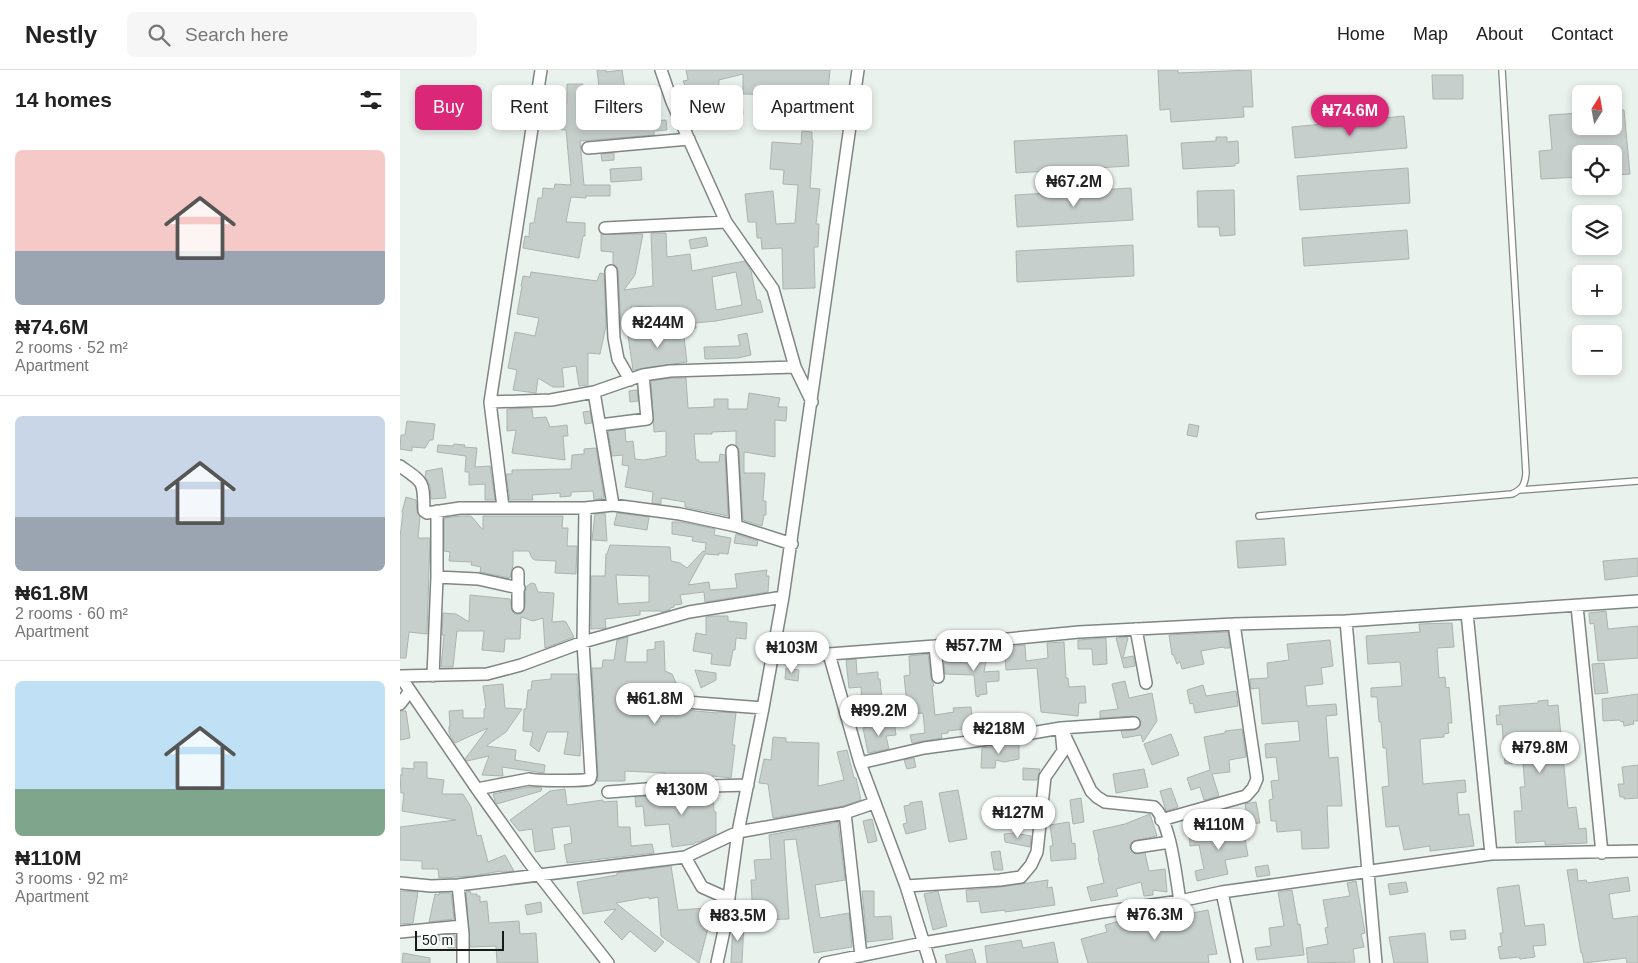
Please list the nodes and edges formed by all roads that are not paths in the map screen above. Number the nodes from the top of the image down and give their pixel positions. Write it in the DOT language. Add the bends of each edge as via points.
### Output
graph roads {
  1 [pos="541,70"];
  2 [pos="661,70"];
  3 [pos="858,70"];
  4 [pos="1502,70"];
  5 [pos="689,139"];
  6 [pos="588,148"];
  7 [pos="726,222"];
  8 [pos="606,228"];
  9 [pos="611,271"];
  10 [pos="795,366"];
  11 [pos="643,375"];
  12 [pos="630,380"];
  13 [pos="594,392"];
  14 [pos="490,402"];
  15 [pos="812,402"];
  16 [pos="600,425"];
  17 [pos="732,451"];
  18 [pos="400,466"];
  19 [pos="1638,481"];
  20 [pos="1520,490"];
  21 [pos="612,505"];
  22 [pos="503,508"];
  23 [pos="585,508"];
  24 [pos="437,511"];
  25 [pos="1259,516"];
  26 [pos="736,526"];
  27 [pos="792,544"];
  28 [pos="518,573"];
  29 [pos="437,577"];
  30 [pos="519,588"];
  31 [pos="783,597"];
  32 [pos="1638,601"];
  33 [pos="1577,606"];
  34 [pos="518,607"];
  35 [pos="1467,613"];
  36 [pos="1346,620"];
  37 [pos="1234,624"];
  38 [pos="1136,629"];
  39 [pos="583,642"];
  40 [pos="935,646"];
  41 [pos="829,654"];
  42 [pos="773,656"];
  43 [pos="400,676"];
  44 [pos="433,676"];
  45 [pos="938,678"];
  46 [pos="1146,683"];
  47 [pos="410,691"];
  48 [pos="634,698"];
  49 [pos="400,704"];
  50 [pos="763,708"];
  51 [pos="1134,723"];
  52 [pos="1062,728"];
  53 [pos="860,763"];
  54 [pos="748,785"];
  55 [pos="477,789"];
  56 [pos="608,792"];
  57 [pos="874,803"];
  58 [pos="845,813"];
  59 [pos="1161,820"];
  60 [pos="738,832"];
  61 [pos="1170,842"];
  62 [pos="1137,847"];
  63 [pos="1638,851"];
  64 [pos="1602,853"];
  65 [pos="1491,854"];
  66 [pos="685,857"];
  67 [pos="1368,872"];
  68 [pos="540,876"];
  69 [pos="400,883"];
  70 [pos="458,885"];
  71 [pos="906,886"];
  72 [pos="1222,892"];
  73 [pos="729,899"];
  74 [pos="1180,901"];
  75 [pos="462,926"];
  76 [pos="400,932"];
  77 [pos="923,944"];
  78 [pos="861,956"];
  79 [pos="463,963"];
  80 [pos="608,963"];
  81 [pos="717,963"];
  82 [pos="825,963"];
  83 [pos="930,963"];
  84 [pos="1237,963"];
  85 [pos="1376,963"];
  1 -- 14 [label="street"];
  2 -- 5 [label="street"];
  3 -- 15 [label="street"];
  4 -- 20 [label="lane" via="1526,473 1525,484"];
  5 -- 6 [label="street"];
  5 -- 7 [label="street"];
  7 -- 8 [label="street"];
  7 -- 10 [label="street" via="774,289"];
  9 -- 12 [label="street" via="614,338 618,359"];
  10 -- 11 [label="street"];
  10 -- 15 [label="street"];
  11 -- 12 [label="street"];
  11 -- 16 [label="street" via="647,419"];
  12 -- 13 [label="street"];
  13 -- 14 [label="street" via="552,400"];
  13 -- 16 [label="street"];
  14 -- 22 [label="street"];
  15 -- 27 [label="street"];
  16 -- 21 [label="street"];
  17 -- 26 [label="street"];
  18 -- 24 [label="street" via="420,480 424,511"];
  19 -- 20 [label="lane"];
  20 -- 25 [label="lane" via="1512,494"];
  21 -- 23 [label="street"];
  21 -- 26 [label="street"];
  22 -- 23 [label="street"];
  22 -- 24 [label="street"];
  23 -- 39 [label="street"];
  24 -- 29 [label="street"];
  26 -- 27 [label="street"];
  27 -- 31 [label="street"];
  28 -- 30 [label="street"];
  29 -- 30 [label="street" via="478,579"];
  29 -- 44 [label="street"];
  30 -- 34 [label="street"];
  31 -- 39 [label="street" via="689,612"];
  31 -- 42 [label="street"];
  32 -- 33 [label="street"];
  33 -- 35 [label="street"];
  33 -- 64 [label="street"];
  35 -- 36 [label="street"];
  35 -- 65 [label="street"];
  36 -- 37 [label="street"];
  36 -- 67 [label="street"];
  37 -- 38 [label="street"];
  37 -- 59 [label="street" via="1257,779 1246,796"];
  38 -- 40 [label="street"];
  38 -- 46 [label="street"];
  39 -- 44 [label="street" via="487,674"];
  39 -- 55 [label="street" via="590,779 529,779"];
  40 -- 41 [label="street"];
  40 -- 45 [label="street"];
  41 -- 42 [label="street"];
  41 -- 53 [label="street"];
  42 -- 50 [label="street"];
  43 -- 44 [label="street"];
  43 -- 47 [label="street"];
  47 -- 49 [label="street"];
  47 -- 55 [label="street"];
  48 -- 50 [label="street"];
  50 -- 54 [label="street"];
  51 -- 52 [label="street"];
  52 -- 53 [label="street" via="924,748"];
  52 -- 59 [label="street" via="1091,791 1097,797 1105,802 1154,807"];
  52 -- 71 [label="street" via="1063,751 1046,777 1036,852 1021,877"];
  53 -- 57 [label="street"];
  54 -- 56 [label="street"];
  54 -- 60 [label="street"];
  55 -- 68 [label="street"];
  57 -- 58 [label="street"];
  57 -- 71 [label="street"];
  58 -- 60 [label="street"];
  58 -- 78 [label="street"];
  59 -- 61 [label="street"];
  60 -- 66 [label="street"];
  60 -- 73 [label="street"];
  61 -- 62 [label="street"];
  61 -- 74 [label="street"];
  63 -- 64 [label="street"];
  64 -- 65 [label="street"];
  65 -- 67 [label="street"];
  66 -- 68 [label="street"];
  66 -- 73 [label="street" via="702,887"];
  67 -- 72 [label="street"];
  67 -- 85 [label="street"];
  68 -- 70 [label="street"];
  68 -- 80 [label="street"];
  69 -- 70 [label="street"];
  70 -- 75 [label="street"];
  71 -- 77 [label="street"];
  72 -- 74 [label="street"];
  72 -- 84 [label="street"];
  73 -- 81 [label="street"];
  74 -- 77 [label="street"];
  75 -- 76 [label="street"];
  75 -- 79 [label="street"];
  77 -- 78 [label="street"];
  77 -- 83 [label="street"];
  78 -- 82 [label="street"];
}
